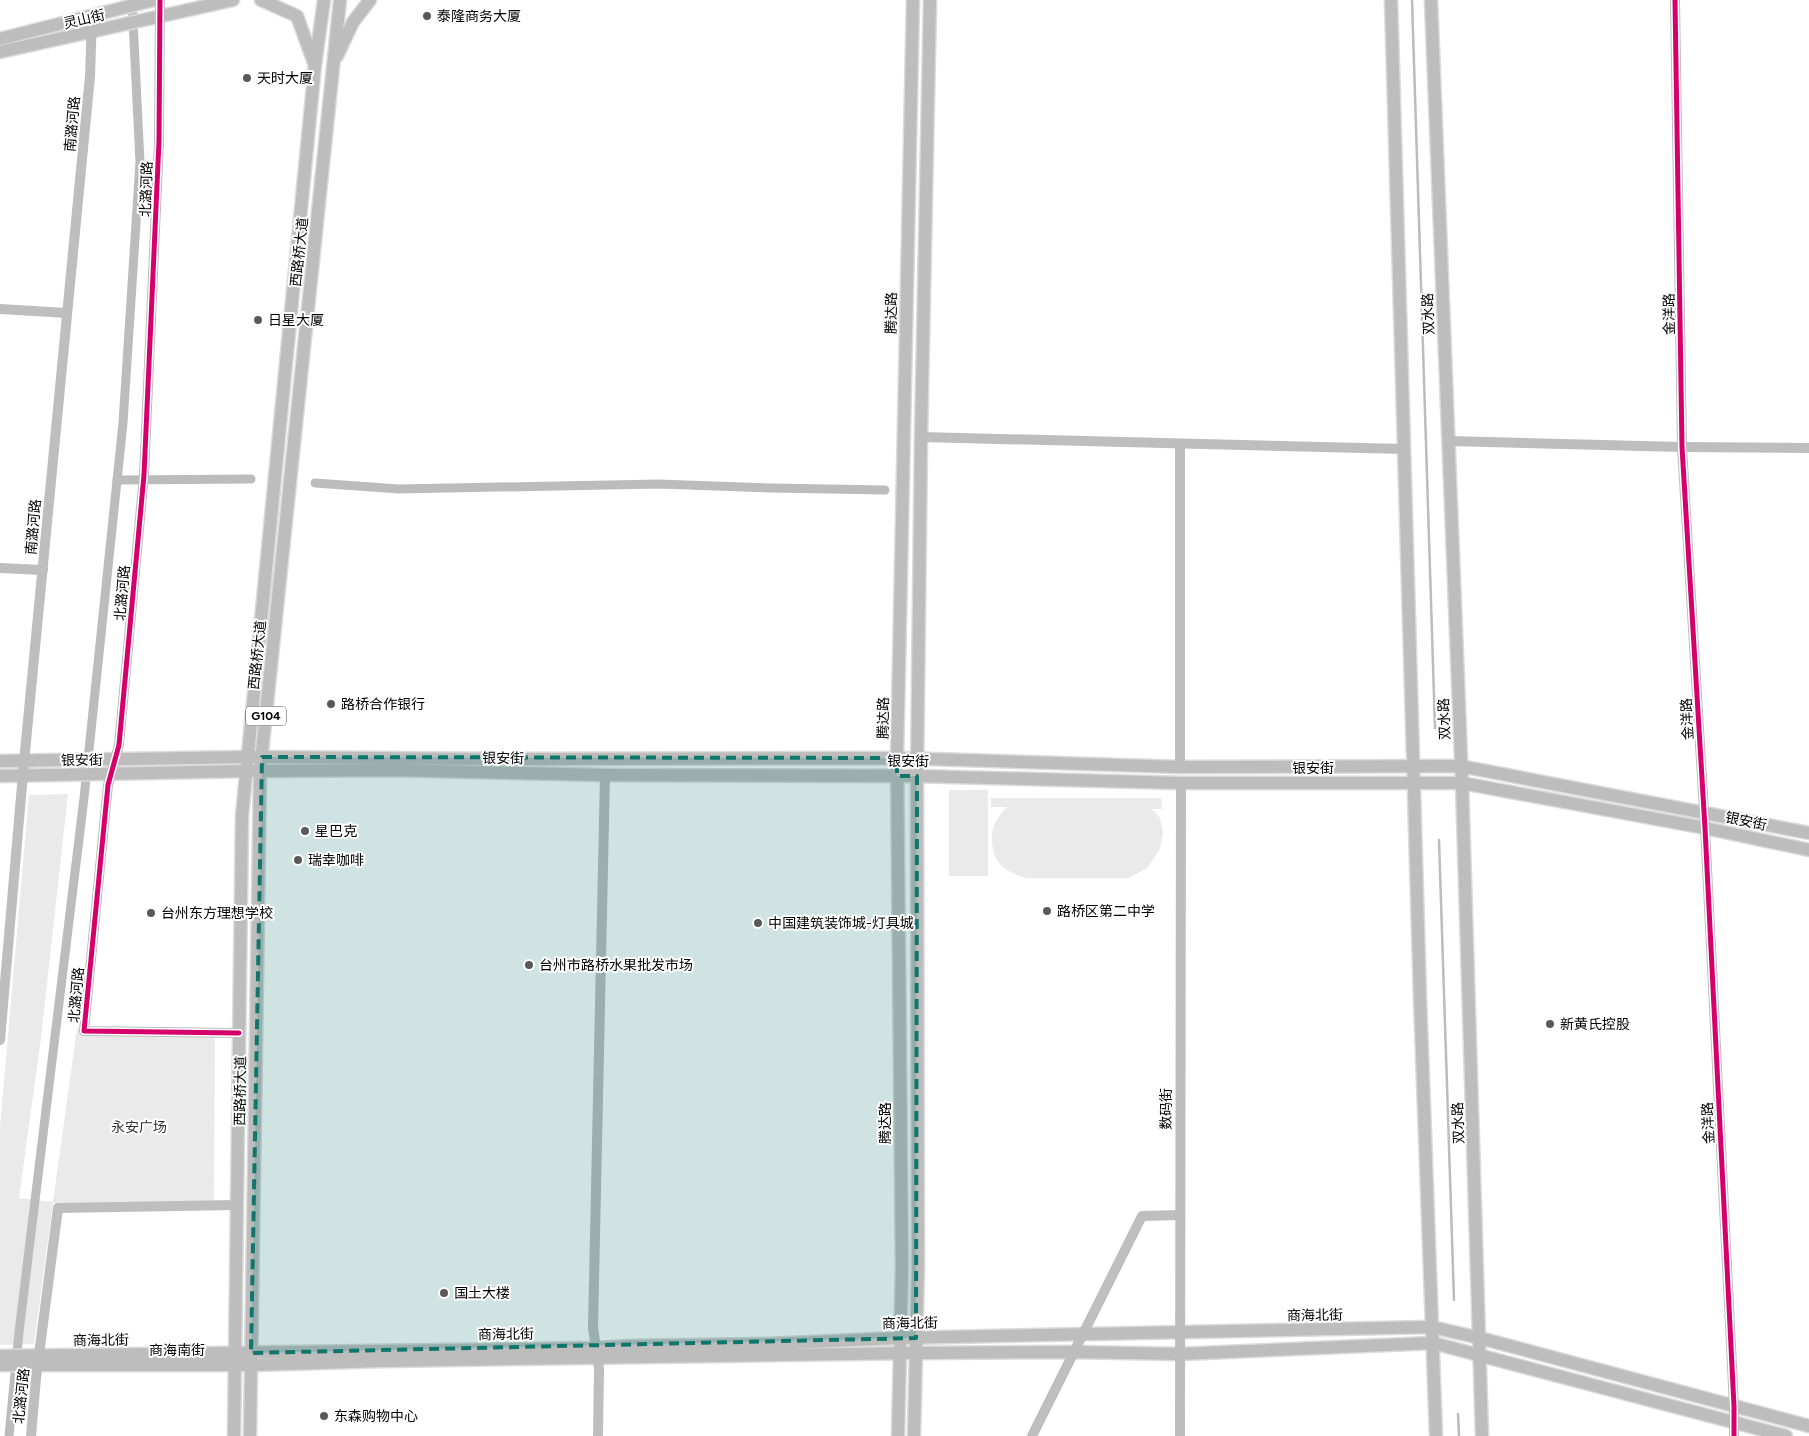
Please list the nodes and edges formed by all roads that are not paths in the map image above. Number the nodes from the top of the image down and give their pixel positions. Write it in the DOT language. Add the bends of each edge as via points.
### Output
graph roads {
  1 [pos="153,0"];
  2 [pos="160,0"];
  3 [pos="232,0"];
  4 [pos="261,0"];
  5 [pos="324,0"];
  6 [pos="340,0"];
  7 [pos="370,0"];
  8 [pos="913,0"];
  9 [pos="930,0"];
  10 [pos="1391,0"];
  11 [pos="1431,0"];
  12 [pos="1675,0"];
  13 [pos="92,16"];
  14 [pos="156,17"];
  15 [pos="92,32"];
  16 [pos="0,39"];
  17 [pos="13,50"];
  18 [pos="0,52"];
  19 [pos="0,57"];
  20 [pos="333,62"];
  21 [pos="315,66"];
  22 [pos="0,309"];
  23 [pos="67,313"];
  24 [pos="921,437"];
  25 [pos="1448,441"];
  26 [pos="1180,444"];
  27 [pos="1682,447"];
  28 [pos="1809,448"];
  29 [pos="1404,449"];
  30 [pos="0,568"];
  31 [pos="43,570"];
  32 [pos="248,757"];
  33 [pos="262,757"];
  34 [pos="897,758"];
  35 [pos="918,759"];
  36 [pos="110,760"];
  37 [pos="0,761"];
  38 [pos="24,762"];
  39 [pos="1460,766"];
  40 [pos="1180,767"];
  41 [pos="1414,767"];
  42 [pos="247,771"];
  43 [pos="260,771"];
  44 [pos="107,774"];
  45 [pos="605,775"];
  46 [pos="0,776"];
  47 [pos="23,776"];
  48 [pos="898,776"];
  49 [pos="917,776"];
  50 [pos="1181,782"];
  51 [pos="1414,783"];
  52 [pos="1462,783"];
  53 [pos="1704,812"];
  54 [pos="1705,828"];
  55 [pos="1809,833"];
  56 [pos="1809,850"];
  57 [pos="239,1033"];
  58 [pos="0,1035"];
  59 [pos="0,1040"];
  60 [pos="237,1205"];
  61 [pos="1180,1215"];
  62 [pos="1432,1327"];
  63 [pos="1180,1332"];
  64 [pos="1083,1335"];
  65 [pos="900,1338"];
  66 [pos="916,1338"];
  67 [pos="1480,1338"];
  68 [pos="1433,1343"];
  69 [pos="1074,1352"];
  70 [pos="597,1353"];
  71 [pos="916,1353"];
  72 [pos="900,1354"];
  73 [pos="1180,1354"];
  74 [pos="0,1356"];
  75 [pos="1480,1357"];
  76 [pos="235,1359"];
  77 [pos="251,1359"];
  78 [pos="36,1361"];
  79 [pos="0,1365"];
  80 [pos="1734,1406"];
  81 [pos="1734,1421"];
  82 [pos="1809,1426"];
  83 [pos="31,1436"];
  84 [pos="234,1436"];
  85 [pos="250,1436"];
  86 [pos="598,1436"];
  87 [pos="898,1436"];
  88 [pos="914,1436"];
  89 [pos="1032,1436"];
  90 [pos="1180,1436"];
  91 [pos="1436,1436"];
  92 [pos="1482,1436"];
  93 [pos="1734,1436"];
  94 [pos="1786,1436"];
  1 -- 13 [label="main road, 灵山街"];
  2 -- 14 [label="street, 北潞河路"];
  3 -- 14 [label="main road, 灵山街"];
  4 -- 21 [label="main road" via="297,16"];
  5 -- 21 [label="main road, 西路桥大道 / G104"];
  6 -- 20 [label="main road, 西路桥大道 / G104"];
  7 -- 20 [label="main road" via="353,22"];
  8 -- 34 [label="main road, 腾达路"];
  9 -- 24 [label="main road"];
  10 -- 29 [label="main road, 双水路"];
  11 -- 25 [label="main road, 双水路"];
  12 -- 27 [label="street, 金洋路"];
  13 -- 15 [label="street, 南潞河路"];
  13 -- 16 [label="main road, 灵山街"];
  14 -- 15 [label="main road, 灵山街"];
  14 -- 36 [label="street, 北潞河路" via="159,141 144,475 119,746"];
  15 -- 17 [label="main road, 灵山街"];
  15 -- 23 [label="street, 南潞河路"];
  17 -- 18 [label="main road, 灵山街"];
  17 -- 19 [label="main road"];
  20 -- 33 [label="main road, 西路桥大道 / G104"];
  21 -- 32 [label="main road, 西路桥大道 / G104"];
  22 -- 23 [label="street"];
  23 -- 31 [label="street, 南潞河路"];
  24 -- 26 [label="street"];
  24 -- 35 [label="main road"];
  25 -- 27 [label="street"];
  25 -- 39 [label="main road, 双水路"];
  26 -- 29 [label="street"];
  26 -- 40 [label="street"];
  27 -- 28 [label="street"];
  27 -- 53 [label="street, 金洋路"];
  29 -- 41 [label="main road, 双水路"];
  30 -- 31 [label="street"];
  31 -- 38 [label="street, 南潞河路"];
  32 -- 33 [label="main road, 银安街"];
  32 -- 36 [label="main road, 银安街"];
  32 -- 42 [label="main road, 西路桥大道 / G104"];
  33 -- 34 [label="main road, 银安街"];
  33 -- 43 [label="main road, 西路桥大道 / G104"];
  34 -- 35 [label="main road, 银安街"];
  34 -- 48 [label="main road, 腾达路"];
  35 -- 40 [label="main road, 银安街"];
  35 -- 49 [label="main road"];
  36 -- 38 [label="main road, 银安街"];
  36 -- 44 [label="street, 北潞河路"];
  37 -- 38 [label="main road, 银安街"];
  38 -- 47 [label="street, 南潞河路"];
  39 -- 41 [label="main road, 银安街"];
  39 -- 52 [label="main road, 双水路"];
  39 -- 53 [label="main road, 银安街"];
  40 -- 41 [label="main road, 银安街"];
  41 -- 51 [label="main road, 双水路"];
  42 -- 43 [label="main road, 银安街"];
  42 -- 44 [label="main road, 银安街"];
  42 -- 57 [label="main road, 西路桥大道 / G104" via="242,816"];
  43 -- 45 [label="main road, 银安街" via="394,770"];
  43 -- 77 [label="main road, 西路桥大道 / G104"];
  44 -- 47 [label="main road, 银安街"];
  44 -- 57 [label="street, 北潞河路" via="84,1030"];
  45 -- 48 [label="main road, 银安街"];
  45 -- 70 [label="street" via="593,1328"];
  46 -- 47 [label="main road, 银安街"];
  47 -- 58 [label="street, 南潞河路"];
  48 -- 49 [label="main road, 银安街"];
  48 -- 65 [label="main road, 腾达路"];
  49 -- 50 [label="main road, 银安街"];
  49 -- 66 [label="main road"];
  50 -- 51 [label="main road, 银安街"];
  50 -- 61 [label="street, 数码街"];
  51 -- 52 [label="main road, 银安街"];
  51 -- 62 [label="main road, 双水路"];
  52 -- 54 [label="main road, 银安街"];
  52 -- 67 [label="main road, 双水路"];
  53 -- 54 [label="street, 金洋路"];
  53 -- 55 [label="main road, 银安街"];
  54 -- 56 [label="main road, 银安街"];
  54 -- 80 [label="street, 金洋路"];
  57 -- 60 [label="main road, 西路桥大道 / G104"];
  58 -- 59 [label="street, 南潞河路"];
  60 -- 76 [label="main road, 西路桥大道 / G104"];
  60 -- 78 [label="street, 北潞河路" via="58,1208"];
  61 -- 63 [label="street, 数码街"];
  61 -- 64 [label="street" via="1142,1216"];
  62 -- 63 [label="main road, 商海北街"];
  62 -- 67 [label="main road, 商海北街"];
  62 -- 68 [label="main road, 双水路"];
  63 -- 64 [label="main road, 商海北街"];
  63 -- 73 [label="street, 数码街"];
  64 -- 66 [label="main road, 商海北街"];
  64 -- 69 [label="street"];
  65 -- 66 [label="main road, 商海北街"];
  65 -- 70 [label="main road, 商海北街" via="632,1346"];
  65 -- 72 [label="main road, 腾达路"];
  66 -- 71 [label="main road"];
  67 -- 75 [label="main road, 双水路"];
  67 -- 80 [label="main road, 商海北街"];
  68 -- 73 [label="main road, 商海北街"];
  68 -- 75 [label="main road, 商海北街"];
  68 -- 91 [label="main road, 双水路"];
  69 -- 71 [label="main road, 商海北街"];
  69 -- 73 [label="main road, 商海北街"];
  69 -- 89 [label="street"];
  70 -- 72 [label="main road, 商海北街"];
  70 -- 77 [label="main road, 商海北街"];
  70 -- 86 [label="street"];
  71 -- 72 [label="main road, 商海北街"];
  71 -- 88 [label="main road"];
  72 -- 87 [label="main road, 腾达路"];
  73 -- 90 [label="street, 数码街"];
  74 -- 78 [label="main road, 商海北街"];
  75 -- 81 [label="main road, 商海北街"];
  75 -- 92 [label="main road, 双水路"];
  76 -- 77 [label="main road, 商海北街"];
  76 -- 78 [label="main road, 商海北街"];
  76 -- 84 [label="main road, 西路桥大道 / G104"];
  77 -- 85 [label="main road, 西路桥大道 / G104"];
  78 -- 79 [label="main road"];
  78 -- 83 [label="street, 北潞河路"];
  80 -- 81 [label="street, 金洋路"];
  80 -- 82 [label="main road, 商海北街"];
  81 -- 93 [label="street, 金洋路"];
  81 -- 94 [label="main road, 商海北街"];
}
